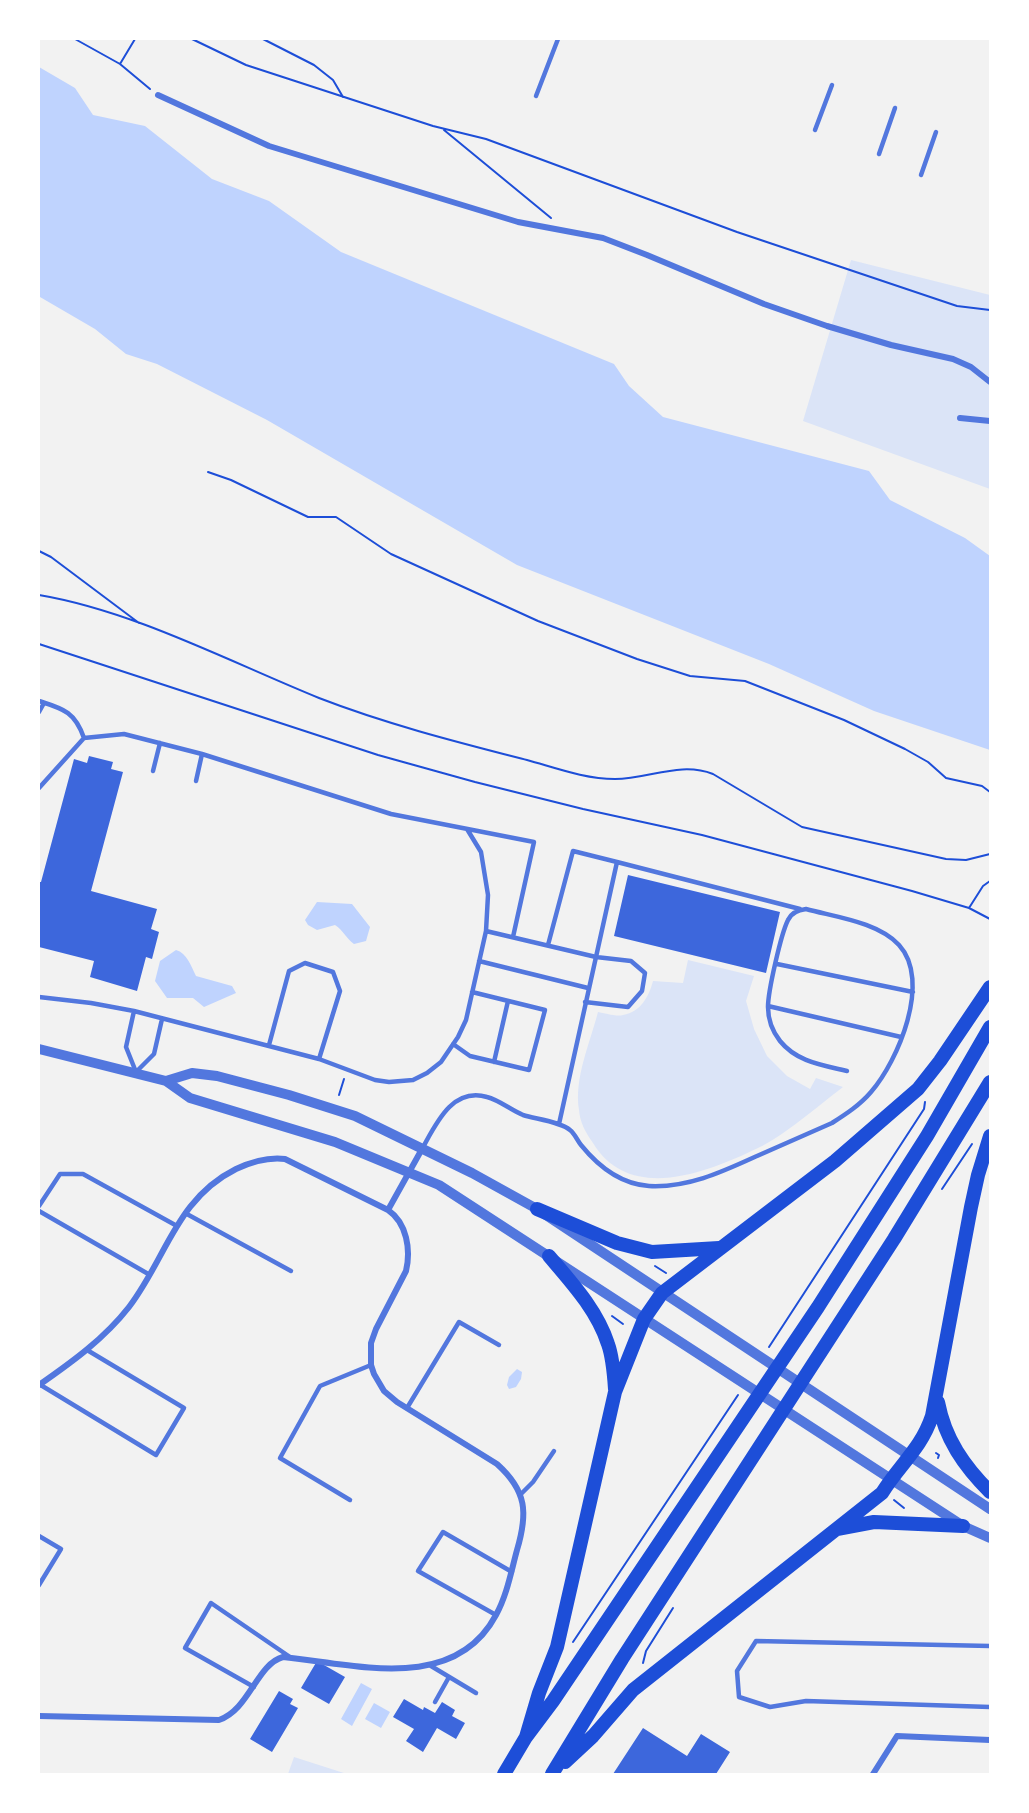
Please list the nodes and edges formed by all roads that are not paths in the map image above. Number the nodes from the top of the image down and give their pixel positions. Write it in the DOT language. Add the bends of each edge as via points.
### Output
graph roads {
  1 [pos="558,39"];
  2 [pos="832,85"];
  3 [pos="158,95"];
  4 [pos="536,96"];
  5 [pos="896,108"];
  6 [pos="815,130"];
  7 [pos="936,132"];
  8 [pos="879,154"];
  9 [pos="921,175"];
  10 [pos="990,382"];
  11 [pos="960,418"];
  12 [pos="990,421"];
  13 [pos="42,702"];
  14 [pos="39,712"];
  15 [pos="84,738"];
  16 [pos="159,743"];
  17 [pos="202,754"];
  18 [pos="153,771"];
  19 [pos="196,781"];
  20 [pos="39,788"];
  21 [pos="467,830"];
  22 [pos="617,862"];
  23 [pos="800,909"];
  24 [pos="486,932"];
  25 [pos="513,937"];
  26 [pos="548,945"];
  27 [pos="596,957"];
  28 [pos="479,961"];
  29 [pos="777,963"];
  30 [pos="990,987"];
  31 [pos="588,988"];
  32 [pos="472,992"];
  33 [pos="913,992"];
  34 [pos="39,998"];
  35 [pos="508,1000"];
  36 [pos="585,1002"];
  37 [pos="768,1006"];
  38 [pos="134,1011"];
  39 [pos="162,1018"];
  40 [pos="990,1027"];
  41 [pos="901,1036"];
  42 [pos="453,1044"];
  43 [pos="269,1045"];
  44 [pos="39,1049"];
  45 [pos="319,1059"];
  46 [pos="494,1062"];
  47 [pos="847,1071"];
  48 [pos="136,1072"];
  49 [pos="166,1081"];
  50 [pos="990,1082"];
  51 [pos="559,1124"];
  52 [pos="990,1136"];
  53 [pos="422,1149"];
  54 [pos="409,1172"];
  55 [pos="39,1206"];
  56 [pos="537,1209"];
  57 [pos="388,1210"];
  58 [pos="39,1211"];
  59 [pos="185,1212"];
  60 [pos="177,1226"];
  61 [pos="721,1247"];
  62 [pos="549,1256"];
  63 [pos="291,1271"];
  64 [pos="150,1275"];
  65 [pos="662,1293"];
  66 [pos="644,1318"];
  67 [pos="499,1345"];
  68 [pos="87,1350"];
  69 [pos="371,1365"];
  70 [pos="39,1384"];
  71 [pos="615,1392"];
  72 [pos="936,1394"];
  73 [pos="407,1408"];
  74 [pos="554,1451"];
  75 [pos="911,1456"];
  76 [pos="891,1479"];
  77 [pos="990,1492"];
  78 [pos="520,1495"];
  79 [pos="350,1500"];
  80 [pos="990,1509"];
  81 [pos="963,1526"];
  82 [pos="835,1530"];
  83 [pos="39,1536"];
  84 [pos="990,1538"];
  85 [pos="512,1572"];
  86 [pos="39,1585"];
  87 [pos="496,1615"];
  88 [pos="990,1646"];
  89 [pos="290,1657"];
  90 [pos="431,1666"];
  91 [pos="449,1677"];
  92 [pos="254,1687"];
  93 [pos="476,1693"];
  94 [pos="435,1702"];
  95 [pos="990,1707"];
  96 [pos="39,1716"];
  97 [pos="526,1737"];
  98 [pos="990,1740"];
  99 [pos="504,1774"];
  100 [pos="553,1774"];
  101 [pos="873,1774"];
  1 -- 4 [label="lane"];
  2 -- 6 [label="lane"];
  3 -- 10 [label="street" via="269,146 519,222 603,238 827,326 953,359"];
  5 -- 8 [label="lane"];
  7 -- 9 [label="lane"];
  11 -- 12 [label="street"];
  13 -- 14 [label="lane"];
  13 -- 15 [label="lane" via="67,711 79,723"];
  15 -- 16 [label="lane" via="124,734"];
  15 -- 20 [label="lane"];
  16 -- 17 [label="lane"];
  16 -- 18 [label="lane"];
  17 -- 19 [label="lane"];
  17 -- 21 [label="lane" via="391,814"];
  21 -- 24 [label="lane" via="481,852 488,895"];
  21 -- 25 [label="lane" via="534,842"];
  22 -- 23 [label="lane"];
  22 -- 26 [label="lane" via="573,851"];
  22 -- 27 [label="lane"];
  23 -- 29 [label="lane" via="787,921"];
  23 -- 33 [label="lane" via="887,934 906,955 912,970"];
  24 -- 25 [label="lane"];
  24 -- 28 [label="lane"];
  25 -- 26 [label="lane"];
  26 -- 27 [label="lane"];
  27 -- 31 [label="lane"];
  27 -- 36 [label="lane" via="631,961 645,973 642,991 628,1007"];
  28 -- 31 [label="lane"];
  28 -- 32 [label="lane"];
  29 -- 33 [label="lane"];
  29 -- 37 [label="lane"];
  30 -- 61 [label="main road" via="918,1089 835,1161"];
  31 -- 36 [label="lane"];
  32 -- 35 [label="lane"];
  32 -- 42 [label="lane" via="466,1020"];
  33 -- 41 [label="lane"];
  34 -- 38 [label="lane"];
  35 -- 46 [label="lane"];
  35 -- 46 [label="lane" via="545,1010 529,1070"];
  36 -- 51 [label="lane"];
  37 -- 41 [label="lane"];
  37 -- 47 [label="lane" via="771,1025 790,1052 803,1060"];
  38 -- 39 [label="lane"];
  38 -- 48 [label="lane" via="126,1047"];
  39 -- 43 [label="lane"];
  39 -- 48 [label="lane" via="154,1054"];
  40 -- 97 [label="main road" via="927,1136 796,1342"];
  41 -- 51 [label="lane" via="887,1072 871,1093 846,1114 709,1178 650,1186 627,1182 594,1160 571,1130"];
  42 -- 45 [label="lane" via="441,1062 413,1080 375,1080"];
  42 -- 46 [label="lane" via="470,1056"];
  43 -- 45 [label="lane"];
  43 -- 45 [label="lane" via="289,971 305,963 333,972 340,991"];
  44 -- 48 [label="street"];
  48 -- 49 [label="street"];
  49 -- 53 [label="street" via="192,1073 289,1095 355,1116"];
  49 -- 54 [label="street" via="190,1098 335,1142"];
  50 -- 100 [label="main road" via="894,1239 622,1659"];
  51 -- 53 [label="lane" via="539,1121 488,1097 475,1095 454,1102"];
  52 -- 72 [label="main road" via="973,1197"];
  53 -- 54 [label="street"];
  53 -- 56 [label="street"];
  54 -- 57 [label="street"];
  54 -- 62 [label="street" via="452,1192"];
  55 -- 60 [label="lane" via="60,1173 83,1174"];
  56 -- 61 [label="main road" via="617,1243 652,1252"];
  56 -- 65 [label="street"];
  57 -- 59 [label="street" via="279,1158 249,1163 220,1177"];
  57 -- 69 [label="street" via="403,1225 408,1261 376,1329 370,1350"];
  58 -- 64 [label="lane"];
  59 -- 60 [label="street"];
  59 -- 63 [label="lane"];
  60 -- 64 [label="street"];
  61 -- 65 [label="main road"];
  62 -- 66 [label="street"];
  62 -- 71 [label="main road" via="581,1293 596,1318 608,1343"];
  64 -- 68 [label="street" via="119,1319"];
  65 -- 66 [label="main road"];
  65 -- 75 [label="street"];
  66 -- 71 [label="main road"];
  66 -- 76 [label="street"];
  67 -- 73 [label="lane" via="459,1322"];
  68 -- 70 [label="street"];
  68 -- 70 [label="lane" via="184,1408 156,1455"];
  69 -- 73 [label="street" via="384,1391"];
  69 -- 79 [label="lane" via="320,1386 280,1458"];
  71 -- 97 [label="main road" via="556,1647"];
  72 -- 75 [label="main road" via="926,1434"];
  72 -- 77 [label="main road" via="954,1449 970,1473"];
  73 -- 78 [label="street" via="497,1464 509,1474"];
  74 -- 78 [label="lane"];
  75 -- 76 [label="main road"];
  75 -- 80 [label="street"];
  76 -- 81 [label="street"];
  76 -- 82 [label="main road" via="882,1493"];
  78 -- 85 [label="street" via="524,1519"];
  81 -- 82 [label="main road" via="874,1522"];
  81 -- 84 [label="street"];
  82 -- 100 [label="main road" via="633,1690"];
  83 -- 86 [label="lane" via="61,1549"];
  85 -- 87 [label="street"];
  85 -- 87 [label="lane" via="443,1532 418,1571"];
  87 -- 90 [label="street" via="471,1646"];
  88 -- 95 [label="lane" via="756,1641 737,1671 739,1697 770,1707 807,1701"];
  89 -- 90 [label="street" via="409,1670"];
  89 -- 92 [label="street" via="275,1660"];
  89 -- 92 [label="lane" via="211,1603 185,1648"];
  90 -- 91 [label="lane"];
  91 -- 93 [label="lane"];
  91 -- 94 [label="lane"];
  92 -- 96 [label="street" via="236,1711 219,1720"];
  97 -- 99 [label="main road"];
  98 -- 101 [label="street" via="897,1736"];
}
